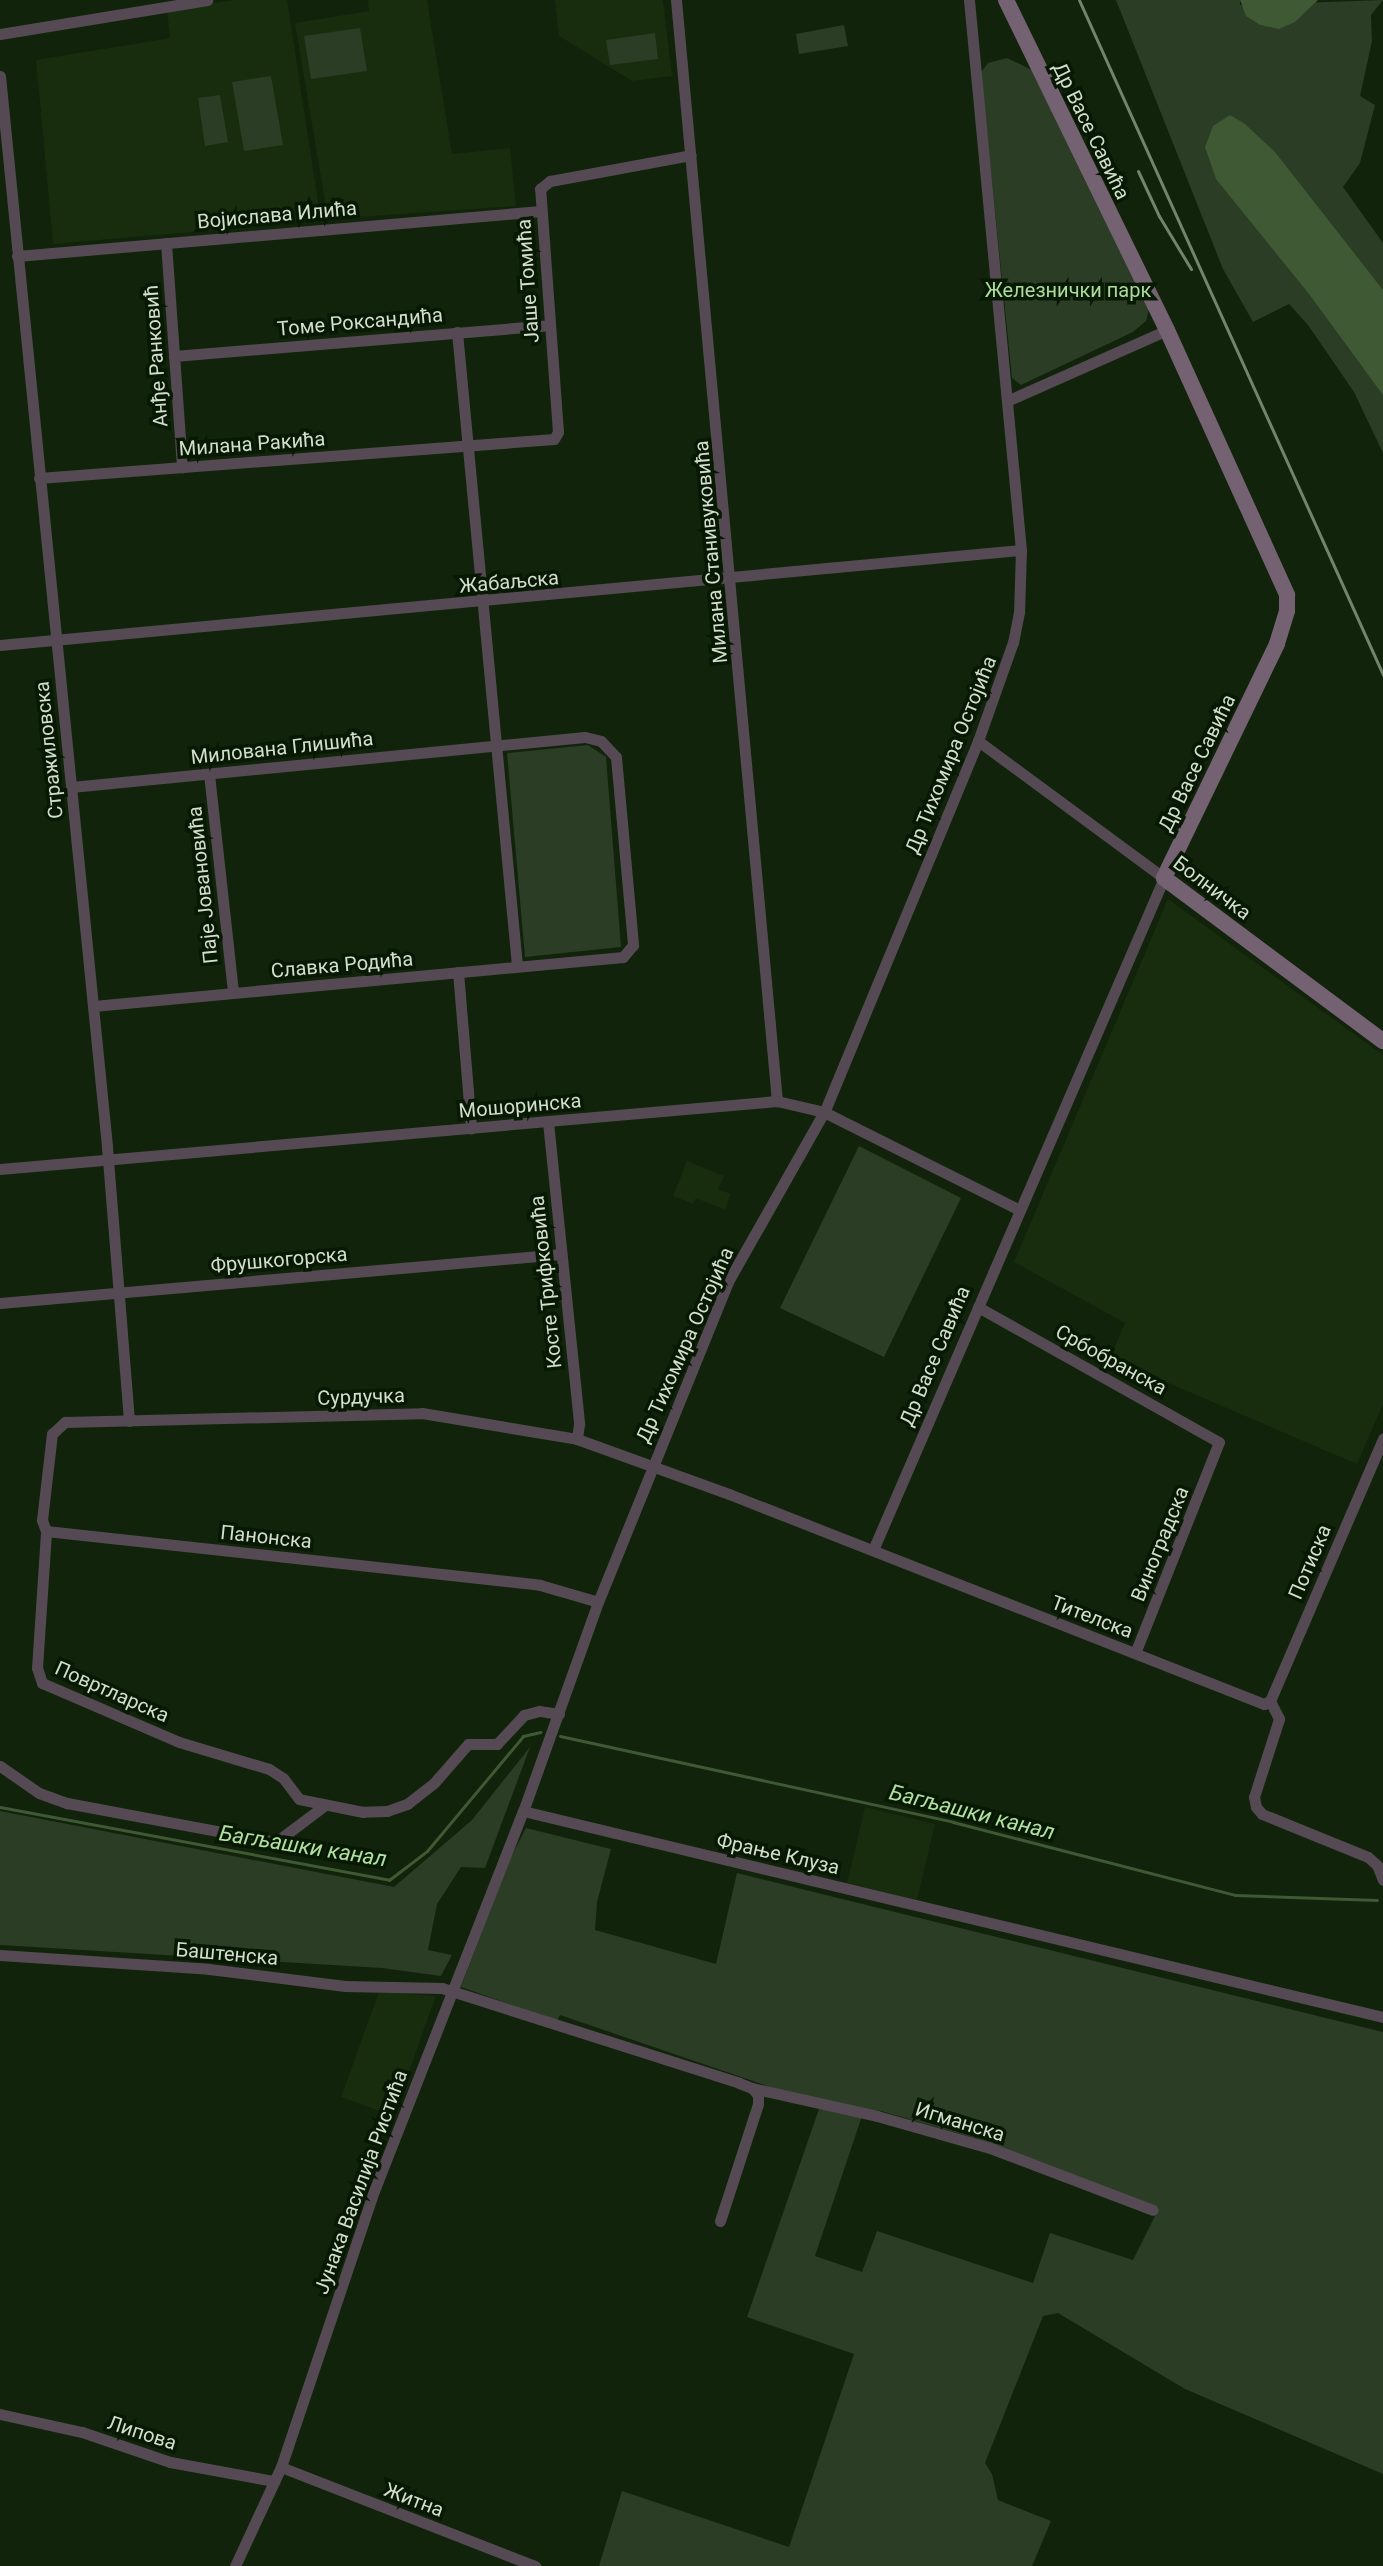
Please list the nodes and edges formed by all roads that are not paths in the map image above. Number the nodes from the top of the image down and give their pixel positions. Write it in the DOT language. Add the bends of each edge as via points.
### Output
graph roads {
  1 [pos="207,0"];
  2 [pos="676,0"];
  3 [pos="969,0"];
  4 [pos="1006,0"];
  5 [pos="0,34"];
  6 [pos="0,76"];
  7 [pos="691,155"];
  8 [pos="5,164"];
  9 [pos="541,211"];
  10 [pos="166,243"];
  11 [pos="17,256"];
  12 [pos="549,325"];
  13 [pos="1167,330"];
  14 [pos="457,332"];
  15 [pos="174,356"];
  16 [pos="1009,400"];
  17 [pos="468,447"];
  18 [pos="182,467"];
  19 [pos="39,478"];
  20 [pos="1021,550"];
  21 [pos="731,578"];
  22 [pos="483,603"];
  23 [pos="56,640"];
  24 [pos="0,645"];
  25 [pos="978,741"];
  26 [pos="496,746"];
  27 [pos="209,774"];
  28 [pos="71,787"];
  29 [pos="1164,878"];
  30 [pos="594,959"];
  31 [pos="517,966"];
  32 [pos="458,972"];
  33 [pos="233,993"];
  34 [pos="93,1006"];
  35 [pos="1383,1041"];
  36 [pos="777,1101"];
  37 [pos="824,1112"];
  38 [pos="548,1122"];
  39 [pos="471,1128"];
  40 [pos="108,1159"];
  41 [pos="0,1169"];
  42 [pos="1020,1210"];
  43 [pos="561,1254"];
  44 [pos="119,1292"];
  45 [pos="0,1303"];
  46 [pos="978,1307"];
  47 [pos="129,1421"];
  48 [pos="1383,1438"];
  49 [pos="577,1439"];
  50 [pos="1218,1449"];
  51 [pos="651,1467"];
  52 [pos="46,1531"];
  53 [pos="873,1550"];
  54 [pos="598,1602"];
  55 [pos="1135,1653"];
  56 [pos="1270,1701"];
  57 [pos="559,1714"];
  58 [pos="0,1766"];
  59 [pos="299,1799"];
  60 [pos="324,1806"];
  61 [pos="523,1811"];
  62 [pos="306,1816"];
  63 [pos="1383,1880"];
  64 [pos="0,1955"];
  65 [pos="450,1991"];
  66 [pos="1383,2017"];
  67 [pos="752,2088"];
  68 [pos="1153,2210"];
  69 [pos="720,2221"];
  70 [pos="0,2414"];
  71 [pos="281,2467"];
  72 [pos="274,2481"];
  73 [pos="235,2566"];
  74 [pos="535,2566"];
  1 -- 5 [label="street"];
  2 -- 7 [label="street, Милана Станивуковића"];
  3 -- 16 [label="street, Др Тихомира Остојића"];
  4 -- 13 [label="street, Др Васе Савића"];
  6 -- 8 [label="street, Стражиловска"];
  7 -- 9 [label="street, Јаше Томића" via="546,182 540,189"];
  7 -- 21 [label="street, Милана Станивуковића"];
  8 -- 11 [label="street, Стражиловска"];
  9 -- 10 [label="street, Војислава Илића"];
  9 -- 12 [label="street, Јаше Томића"];
  10 -- 11 [label="street, Војислава Илића"];
  10 -- 15 [label="street, Анђе Ранковић"];
  11 -- 19 [label="street, Стражиловска"];
  12 -- 14 [label="street, Томе Роксандића"];
  12 -- 17 [label="street, Јаше Томића" via="557,436"];
  13 -- 16 [label="street"];
  13 -- 29 [label="street, Др Васе Савића" via="1287,601 1277,644"];
  14 -- 15 [label="street, Томе Роксандића"];
  14 -- 17 [label="street"];
  15 -- 18 [label="street, Анђе Ранковић"];
  16 -- 20 [label="street, Др Тихомира Остојића"];
  17 -- 18 [label="street, Милана Ракића"];
  17 -- 22 [label="street"];
  18 -- 19 [label="street, Милана Ракића"];
  19 -- 23 [label="street, Стражиловска"];
  20 -- 21 [label="street, Жабаљска"];
  20 -- 25 [label="street, Др Тихомира Остојића" via="1013,642"];
  21 -- 22 [label="street, Жабаљска"];
  21 -- 36 [label="street, Милана Станивуковића"];
  22 -- 23 [label="street, Жабаљска"];
  22 -- 26 [label="street"];
  23 -- 24 [label="street, Жабаљска"];
  23 -- 28 [label="street, Стражиловска"];
  25 -- 29 [label="street, Болничка"];
  25 -- 37 [label="street, Др Тихомира Остојића"];
  26 -- 27 [label="street, Милована Глишића"];
  26 -- 30 [label="street, Милована Глишића" via="592,738 613,751 633,945 623,957"];
  26 -- 31 [label="street"];
  27 -- 28 [label="street, Милована Глишића"];
  27 -- 33 [label="street, Паје Јовановића"];
  28 -- 34 [label="street, Стражиловска"];
  29 -- 35 [label="street, Болничка"];
  29 -- 42 [label="street, Др Васе Савића"];
  30 -- 31 [label="street, Славка Родића"];
  31 -- 32 [label="street, Славка Родића"];
  32 -- 33 [label="street, Славка Родића"];
  32 -- 39 [label="street"];
  33 -- 34 [label="street, Славка Родића"];
  34 -- 40 [label="street, Стражиловска"];
  36 -- 37 [label="street, Мошоринска"];
  36 -- 38 [label="street, Мошоринска"];
  37 -- 42 [label="street, Мошоринска"];
  37 -- 51 [label="street, Др Тихомира Остојића" via="728,1282"];
  38 -- 39 [label="street, Мошоринска"];
  38 -- 43 [label="street, Косте Трифковића"];
  39 -- 40 [label="street, Мошоринска"];
  40 -- 41 [label="street, Мошоринска"];
  40 -- 44 [label="street, Стражиловска"];
  42 -- 46 [label="street, Др Васе Савића"];
  43 -- 44 [label="street, Фрушкогорска"];
  43 -- 49 [label="street, Косте Трифковића"];
  44 -- 45 [label="street, Фрушкогорска"];
  44 -- 47 [label="street, Стражиловска"];
  46 -- 50 [label="street, Србобранска" via="1216,1438"];
  46 -- 53 [label="street, Др Васе Савића"];
  47 -- 49 [label="street, Сурдучка" via="422,1413"];
  47 -- 52 [label="street, Сурдучка" via="65,1422 50,1439 42,1520"];
  48 -- 56 [label="street, Потиска"];
  49 -- 51 [label="street, Сурдучка"];
  50 -- 55 [label="street, Виноградска"];
  51 -- 53 [label="street, Тителска"];
  51 -- 54 [label="street"];
  52 -- 54 [label="street, Панонска" via="540,1585"];
  52 -- 59 [label="street, Повртларска" via="37,1668 42,1683 179,1742 269,1769"];
  53 -- 55 [label="street, Тителска"];
  54 -- 57 [label="street"];
  55 -- 56 [label="street, Тителска" via="1264,1704"];
  56 -- 63 [label="street" via="1279,1719 1254,1797 1256,1807 1368,1857"];
  57 -- 60 [label="street" via="524,1715 504,1740 492,1746 468,1744 424,1792 397,1808 363,1812"];
  57 -- 61 [label="street"];
  58 -- 62 [label="street" via="39,1793 67,1803 254,1839 283,1840"];
  59 -- 60 [label="street"];
  59 -- 62 [label="street, Повртларска"];
  60 -- 62 [label="street"];
  61 -- 65 [label="street, Јунака Василија Ристића"];
  61 -- 66 [label="street, Фрање Клуза"];
  64 -- 65 [label="street, Баштенска"];
  65 -- 67 [label="street, Игманска"];
  65 -- 71 [label="street, Јунака Василија Ристића" via="374,2191"];
  67 -- 68 [label="street, Игманска" via="990,2148"];
  67 -- 69 [label="street" via="758,2104"];
  70 -- 72 [label="street, Липова" via="82,2432 170,2462"];
  71 -- 72 [label="street, Јунака Василија Ристића"];
  71 -- 74 [label="street, Житна"];
  72 -- 73 [label="street, Јунака Василија Ристића"];
}
